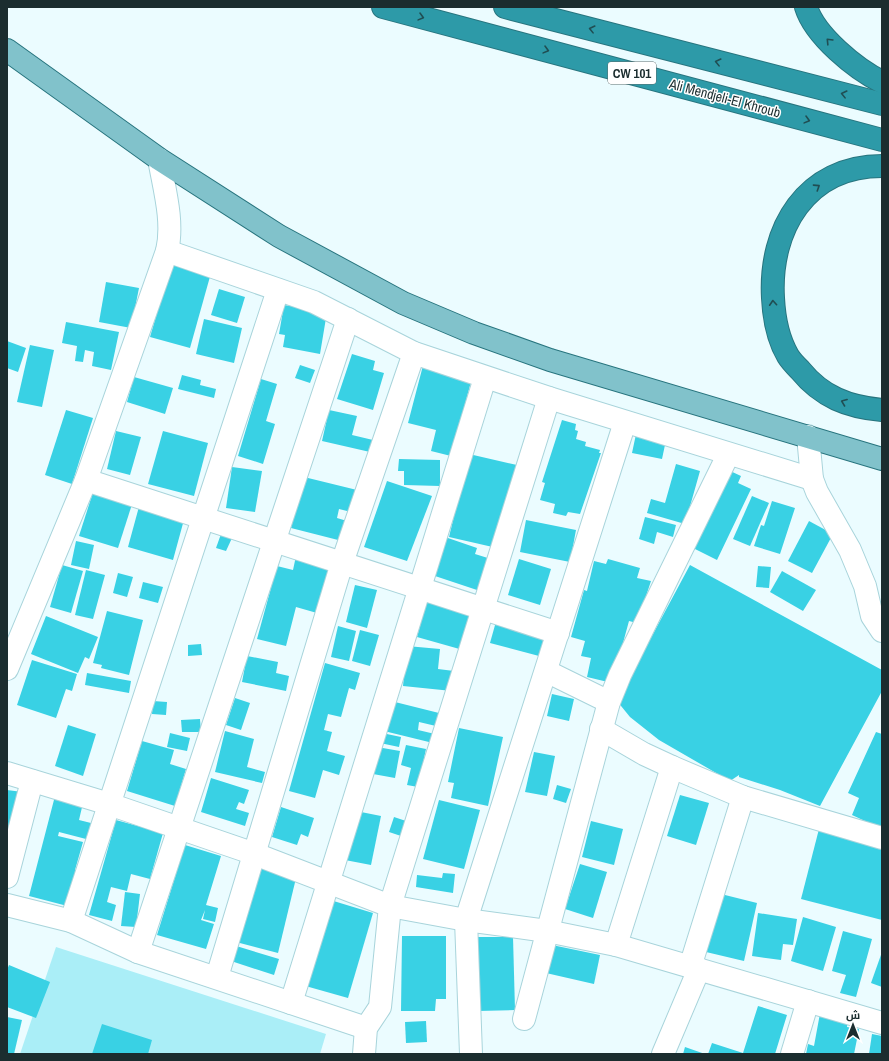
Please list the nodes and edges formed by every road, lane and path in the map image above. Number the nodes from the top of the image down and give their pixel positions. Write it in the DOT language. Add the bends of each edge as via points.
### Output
graph roads {
  1 [pos="383,7"];
  2 [pos="505,7"];
  3 [pos="806,7"];
  4 [pos="7,50"];
  5 [pos="882,82"];
  6 [pos="882,104"];
  7 [pos="882,140"];
  8 [pos="159,159"];
  9 [pos="882,166"];
  10 [pos="167,251"];
  11 [pos="278,290"];
  12 [pos="348,319"];
  13 [pos="414,353"];
  14 [pos="485,378"];
  15 [pos="549,398"];
  16 [pos="882,410"];
  17 [pos="625,422"];
  18 [pos="808,436"];
  19 [pos="850,448"];
  20 [pos="882,448"];
  21 [pos="728,455"];
  22 [pos="882,459"];
  23 [pos="812,479"];
  24 [pos="86,480"];
  25 [pos="203,518"];
  26 [pos="275,542"];
  27 [pos="342,563"];
  28 [pos="419,589"];
  29 [pos="482,609"];
  30 [pos="882,631"];
  31 [pos="558,633"];
  32 [pos="7,669"];
  33 [pos="546,671"];
  34 [pos="609,702"];
  35 [pos="601,729"];
  36 [pos="672,767"];
  37 [pos="7,773"];
  38 [pos="32,781"];
  39 [pos="743,797"];
  40 [pos="110,804"];
  41 [pos="179,829"];
  42 [pos="882,838"];
  43 [pos="254,854"];
  44 [pos="7,877"];
  45 [pos="328,882"];
  46 [pos="7,905"];
  47 [pos="390,906"];
  48 [pos="466,920"];
  49 [pos="71,921"];
  50 [pos="547,931"];
  51 [pos="616,945"];
  52 [pos="138,952"];
  53 [pos="694,968"];
  54 [pos="217,977"];
  55 [pos="808,1001"];
  56 [pos="291,1003"];
  57 [pos="524,1019"];
  58 [pos="882,1023"];
  59 [pos="366,1028"];
  60 [pos="364,1054"];
  61 [pos="471,1054"];
  62 [pos="663,1054"];
  63 [pos="792,1054"];
  1 -- 7 [label="highway, Ali Mendjeli-El Khroub / CW 101, one-way"];
  6 -- 2 [label="highway, CW 101, one-way"];
  5 -- 3 [label="highway, one-way" via="839,52 821,32"];
  4 -- 8 [label="main road"];
  8 -- 10 [label="street" via="169,220 170,242"];
  8 -- 18 [label="main road" via="279,236 410,306 474,333 550,360"];
  16 -- 9 [label="highway, one-way" via="860,408 833,398 811,383 788,357 778,332 772,283 774,258 783,231 796,206 815,187 840,174 868,166"];
  10 -- 11 [label="street"];
  10 -- 24 [label="street"];
  11 -- 12 [label="street" via="314,302"];
  11 -- 25 [label="street"];
  12 -- 13 [label="street"];
  12 -- 26 [label="street"];
  13 -- 14 [label="street"];
  13 -- 27 [label="street"];
  14 -- 15 [label="street"];
  14 -- 28 [label="street"];
  15 -- 17 [label="street"];
  15 -- 29 [label="street"];
  17 -- 21 [label="street"];
  17 -- 31 [label="street"];
  18 -- 19 [label="main road"];
  18 -- 23 [label="street"];
  19 -- 20 [label="main road"];
  19 -- 22 [label="main road"];
  21 -- 23 [label="street"];
  21 -- 34 [label="street"];
  23 -- 30 [label="street" via="858,568 872,616"];
  24 -- 25 [label="street"];
  24 -- 32 [label="street"];
  25 -- 26 [label="street"];
  25 -- 40 [label="street"];
  26 -- 27 [label="street"];
  26 -- 41 [label="street"];
  27 -- 28 [label="street"];
  27 -- 43 [label="street"];
  28 -- 29 [label="street"];
  28 -- 45 [label="street"];
  29 -- 31 [label="street"];
  29 -- 47 [label="street"];
  31 -- 33 [label="street"];
  33 -- 34 [label="street"];
  33 -- 48 [label="street"];
  34 -- 35 [label="street"];
  35 -- 36 [label="street"];
  35 -- 50 [label="street"];
  36 -- 39 [label="street"];
  36 -- 51 [label="street"];
  37 -- 38 [label="street"];
  38 -- 40 [label="street"];
  38 -- 44 [label="street"];
  39 -- 42 [label="street"];
  39 -- 53 [label="street"];
  40 -- 41 [label="street"];
  40 -- 49 [label="street"];
  41 -- 43 [label="street"];
  41 -- 52 [label="street"];
  43 -- 45 [label="street"];
  43 -- 54 [label="street"];
  45 -- 47 [label="street"];
  45 -- 56 [label="street"];
  46 -- 49 [label="street"];
  47 -- 48 [label="street"];
  47 -- 59 [label="street" via="380,1007"];
  48 -- 50 [label="street"];
  48 -- 61 [label="street"];
  49 -- 52 [label="street"];
  50 -- 51 [label="street"];
  50 -- 57 [label="street"];
  51 -- 53 [label="street"];
  52 -- 54 [label="street"];
  53 -- 55 [label="street"];
  53 -- 62 [label="street"];
  54 -- 56 [label="street"];
  55 -- 58 [label="street"];
  55 -- 63 [label="street"];
  56 -- 59 [label="street"];
  59 -- 60 [label="street"];
}
